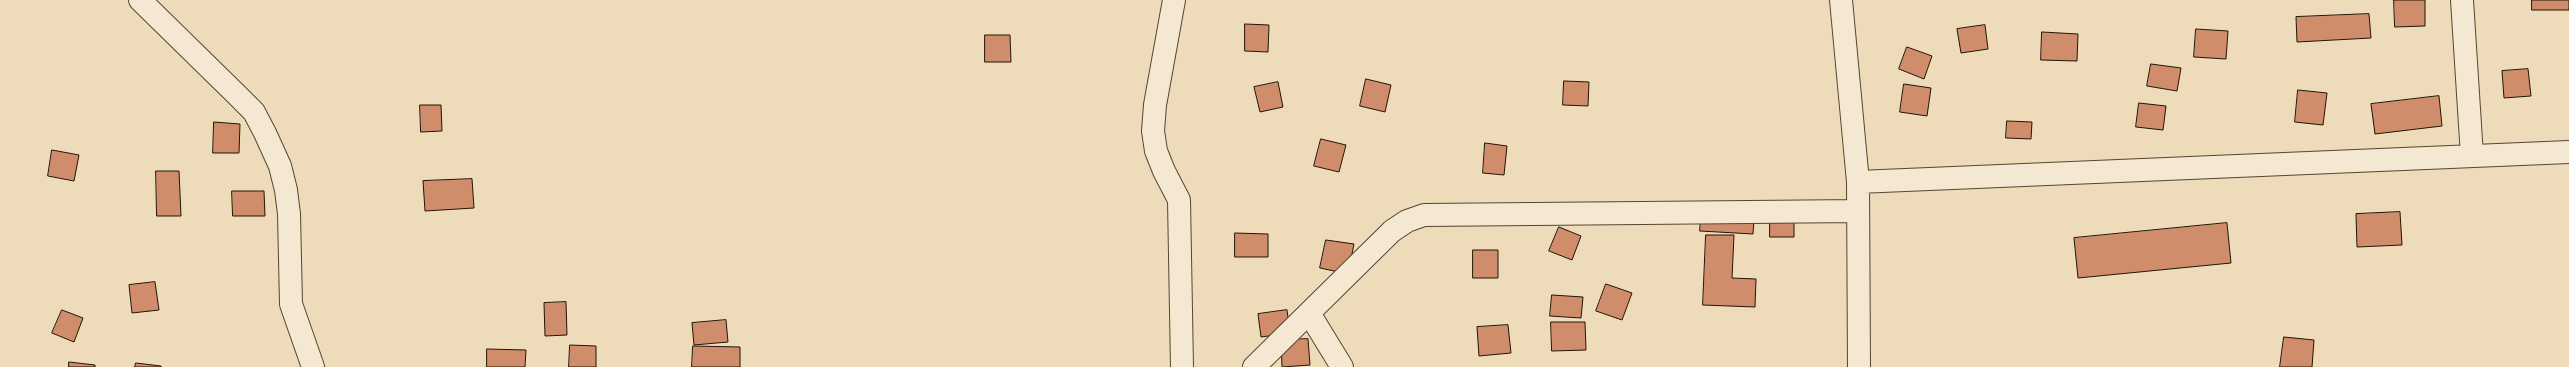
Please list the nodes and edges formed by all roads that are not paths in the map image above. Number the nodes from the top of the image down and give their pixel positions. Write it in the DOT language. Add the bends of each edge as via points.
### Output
graph roads {
  1 [pos="140,0"];
  2 [pos="1174,0"];
  3 [pos="1841,0"];
  4 [pos="2462,0"];
  5 [pos="2569,152"];
  6 [pos="2472,156"];
  7 [pos="1858,182"];
  8 [pos="1858,211"];
  9 [pos="1309,313"];
  10 [pos="312,367"];
  11 [pos="1182,367"];
  12 [pos="1254,367"];
  13 [pos="1342,367"];
  14 [pos="1859,367"];
  1 -- 10 [label="street" via="254,112 266,133 280,166 286,190 291,304"];
  2 -- 11 [label="street" via="1155,105 1153,131 1156,151 1180,200"];
  3 -- 7 [label="street"];
  4 -- 6 [label="street"];
  5 -- 6 [label="street"];
  6 -- 7 [label="street"];
  7 -- 8 [label="street"];
  8 -- 9 [label="street" via="1424,216 1407,221 1392,231"];
  8 -- 14 [label="street"];
  9 -- 12 [label="street"];
  9 -- 13 [label="street"];
}
